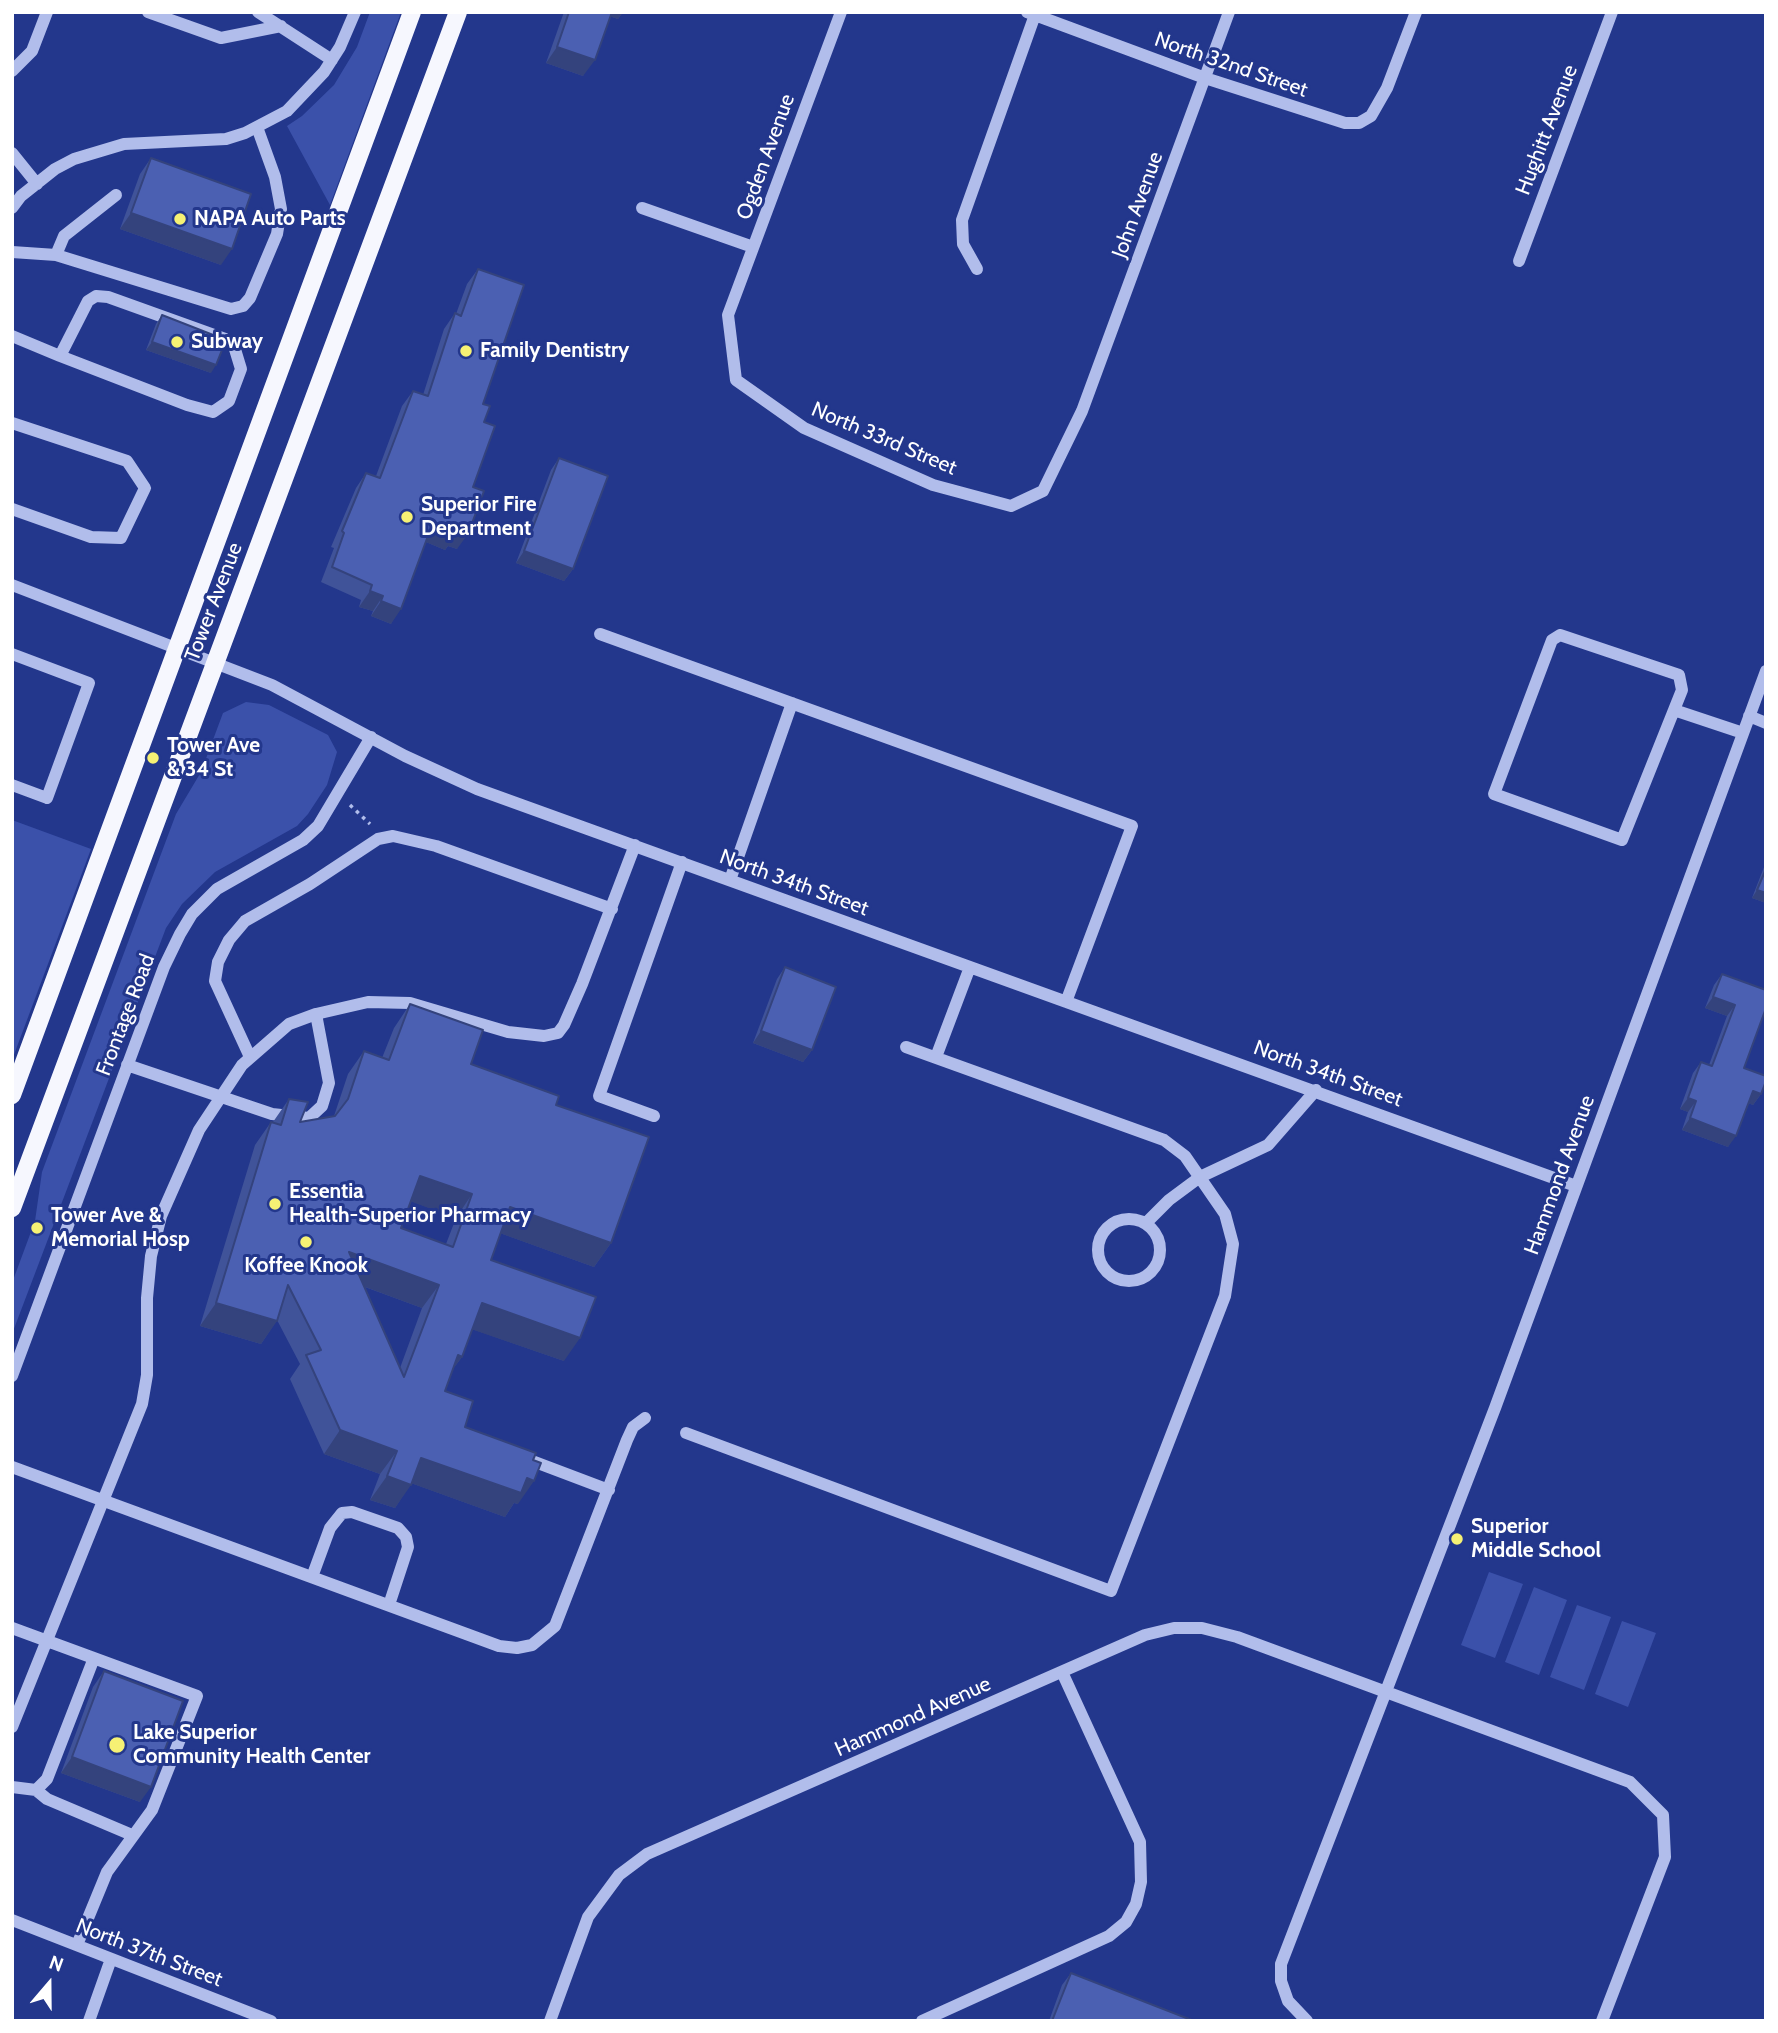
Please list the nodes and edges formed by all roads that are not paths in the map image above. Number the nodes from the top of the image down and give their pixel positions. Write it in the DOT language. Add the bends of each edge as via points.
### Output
graph roads {
  1 [pos="47,12"];
  2 [pos="148,12"];
  3 [pos="258,12"];
  4 [pos="355,12"];
  5 [pos="412,12"];
  6 [pos="458,12"];
  7 [pos="841,12"];
  8 [pos="1229,12"];
  9 [pos="1416,12"];
  10 [pos="1612,12"];
  11 [pos="1033,13"];
  12 [pos="281,26"];
  13 [pos="332,60"];
  14 [pos="12,71"];
  15 [pos="1206,78"];
  16 [pos="257,127"];
  17 [pos="12,153"];
  18 [pos="37,184"];
  19 [pos="116,195"];
  20 [pos="12,208"];
  21 [pos="642,208"];
  22 [pos="753,247"];
  23 [pos="12,252"];
  24 [pos="56,255"];
  25 [pos="1519,261"];
  26 [pos="977,268"];
  27 [pos="728,316"];
  28 [pos="12,336"];
  29 [pos="60,356"];
  30 [pos="1082,411"];
  31 [pos="12,423"];
  32 [pos="12,509"];
  33 [pos="12,585"];
  34 [pos="600,634"];
  35 [pos="176,648"];
  36 [pos="12,654"];
  37 [pos="215,663"];
  38 [pos="1766,671"];
  39 [pos="792,703"];
  40 [pos="1674,710"];
  41 [pos="1749,716"];
  42 [pos="1766,723"];
  43 [pos="1743,733"];
  44 [pos="371,737"];
  45 [pos="12,785"];
  46 [pos="635,845"];
  47 [pos="682,862"];
  48 [pos="730,880"];
  49 [pos="612,909"];
  50 [pos="970,967"];
  51 [pos="1066,1002"];
  52 [pos="316,1014"];
  53 [pos="906,1046"];
  54 [pos="250,1057"];
  55 [pos="936,1057"];
  56 [pos="127,1065"];
  57 [pos="1316,1090"];
  58 [pos="12,1095"];
  59 [pos="220,1098"];
  60 [pos="654,1116"];
  61 [pos="1200,1177"];
  62 [pos="1576,1186"];
  63 [pos="12,1208"];
  64 [pos="1146,1223"];
  65 [pos="12,1376"];
  66 [pos="645,1418"];
  67 [pos="686,1433"];
  68 [pos="519,1456"];
  69 [pos="12,1467"];
  70 [pos="609,1490"];
  71 [pos="103,1500"];
  72 [pos="312,1577"];
  73 [pos="389,1605"];
  74 [pos="12,1628"];
  75 [pos="47,1640"];
  76 [pos="94,1658"];
  77 [pos="1062,1672"];
  78 [pos="1385,1689"];
  79 [pos="12,1727"];
  80 [pos="12,1787"];
  81 [pos="36,1790"];
  82 [pos="132,1835"];
  83 [pos="12,1920"];
  84 [pos="77,1945"];
  85 [pos="111,1959"];
  86 [pos="89,2021"];
  87 [pos="271,2021"];
  88 [pos="550,2021"];
  89 [pos="922,2021"];
  90 [pos="1307,2021"];
  91 [pos="1602,2021"];
  1 -- 14 [label="street" via="32,51"];
  2 -- 12 [label="street" via="221,38"];
  3 -- 12 [label="street"];
  4 -- 13 [label="street"];
  5 -- 35 [label="main road, Tower Avenue"];
  6 -- 37 [label="main road, Tower Avenue"];
  7 -- 22 [label="street, Ogden Avenue"];
  8 -- 15 [label="street, John Avenue"];
  9 -- 15 [label="street, North 32nd Street" via="1387,88 1371,116 1359,123 1345,123"];
  10 -- 25 [label="street, Hughitt Avenue"];
  11 -- 15 [label="street, North 32nd Street"];
  11 -- 26 [label="street" via="962,220 963,244"];
  12 -- 13 [label="street"];
  13 -- 16 [label="street" via="287,111"];
  15 -- 30 [label="street, John Avenue"];
  16 -- 18 [label="street" via="226,139 124,144 74,159"];
  16 -- 24 [label="street" via="281,209 277,234 243,306 231,309"];
  17 -- 18 [label="street"];
  18 -- 20 [label="street"];
  19 -- 24 [label="street" via="64,236"];
  21 -- 22 [label="street"];
  22 -- 27 [label="street, Ogden Avenue"];
  23 -- 24 [label="street"];
  27 -- 30 [label="street, North 33rd Street" via="736,380 804,428 933,485 1011,506 1044,491"];
  28 -- 29 [label="street"];
  29 -- 29 [label="street" via="88,301 96,296 225,339 234,346 241,369 229,401 213,412"];
  31 -- 32 [label="street" via="127,461 145,488 121,537 91,537"];
  33 -- 35 [label="street, North 34th Street"];
  34 -- 39 [label="street"];
  35 -- 37 [label="street, North 34th Street"];
  35 -- 58 [label="main road, Tower Avenue"];
  36 -- 45 [label="street" via="89,683 47,799"];
  37 -- 44 [label="street, North 34th Street" via="306,701"];
  37 -- 63 [label="main road, Tower Avenue"];
  38 -- 41 [label="street, Hammond Avenue"];
  39 -- 48 [label="street"];
  39 -- 51 [label="street" via="1132,826"];
  40 -- 40 [label="street" via="1622,840 1494,794 1552,640 1560,635 1679,675 1682,690"];
  40 -- 43 [label="street"];
  41 -- 42 [label="street"];
  41 -- 43 [label="street, Hammond Avenue"];
  43 -- 62 [label="street, Hammond Avenue"];
  44 -- 46 [label="street, North 34th Street" via="477,789"];
  44 -- 56 [label="street, Frontage Road" via="318,826 303,840 232,877 192,914 172,947"];
  46 -- 47 [label="street, North 34th Street"];
  46 -- 49 [label="street"];
  47 -- 48 [label="street, North 34th Street"];
  47 -- 60 [label="street" via="598,1096"];
  48 -- 50 [label="street, North 34th Street"];
  49 -- 52 [label="street" via="564,1025 551,1035 485,1027 400,1002 368,1002"];
  49 -- 54 [label="street" via="436,846 393,836 378,839 245,921 229,940 215,981"];
  50 -- 51 [label="street, North 34th Street"];
  50 -- 55 [label="street"];
  51 -- 57 [label="street, North 34th Street"];
  52 -- 54 [label="street" via="289,1024"];
  52 -- 59 [label="street" via="329,1075 327,1093 317,1113 297,1119"];
  53 -- 55 [label="street"];
  54 -- 59 [label="street"];
  55 -- 61 [label="street" via="1164,1140 1185,1156"];
  56 -- 59 [label="street"];
  56 -- 65 [label="street, Frontage Road"];
  57 -- 61 [label="street" via="1268,1145"];
  57 -- 62 [label="street, North 34th Street"];
  59 -- 71 [label="street" via="185,1157 162,1216 151,1256 142,1404"];
  61 -- 64 [label="street"];
  61 -- 67 [label="street" via="1225,1214 1233,1244 1230,1274 1111,1591"];
  62 -- 78 [label="street, Hammond Avenue"];
  64 -- 64 [label="street" via="1125,1219 1107,1228 1098,1257 1118,1280 1139,1280 1155,1268 1161,1249"];
  66 -- 70 [label="street" via="631,1432"];
  68 -- 70 [label="street"];
  69 -- 71 [label="street"];
  70 -- 73 [label="street" via="565,1606 555,1626 532,1645 499,1646"];
  71 -- 72 [label="street"];
  71 -- 75 [label="street"];
  72 -- 73 [label="street"];
  72 -- 73 [label="street" via="330,1528 342,1513 352,1511 398,1528 406,1537 408,1547"];
  74 -- 75 [label="street"];
  75 -- 76 [label="street"];
  75 -- 79 [label="street"];
  76 -- 81 [label="street" via="51,1770"];
  76 -- 82 [label="street" via="198,1696 152,1810"];
  77 -- 78 [label="street, Hammond Avenue" via="1144,1634 1202,1629"];
  77 -- 88 [label="street, Hammond Avenue" via="647,1854 619,1875 588,1917"];
  77 -- 89 [label="street" via="1140,1842 1141,1882 1136,1903 1126,1922 1109,1936"];
  78 -- 90 [label="street, Hammond Avenue" via="1281,1964 1287,2001"];
  78 -- 91 [label="street" via="1630,1782 1663,1815 1665,1857"];
  80 -- 81 [label="street"];
  81 -- 82 [label="street"];
  82 -- 84 [label="street" via="107,1872"];
  83 -- 84 [label="street, North 37th Street"];
  84 -- 85 [label="street, North 37th Street"];
  85 -- 86 [label="street"];
  85 -- 87 [label="street, North 37th Street"];
}
